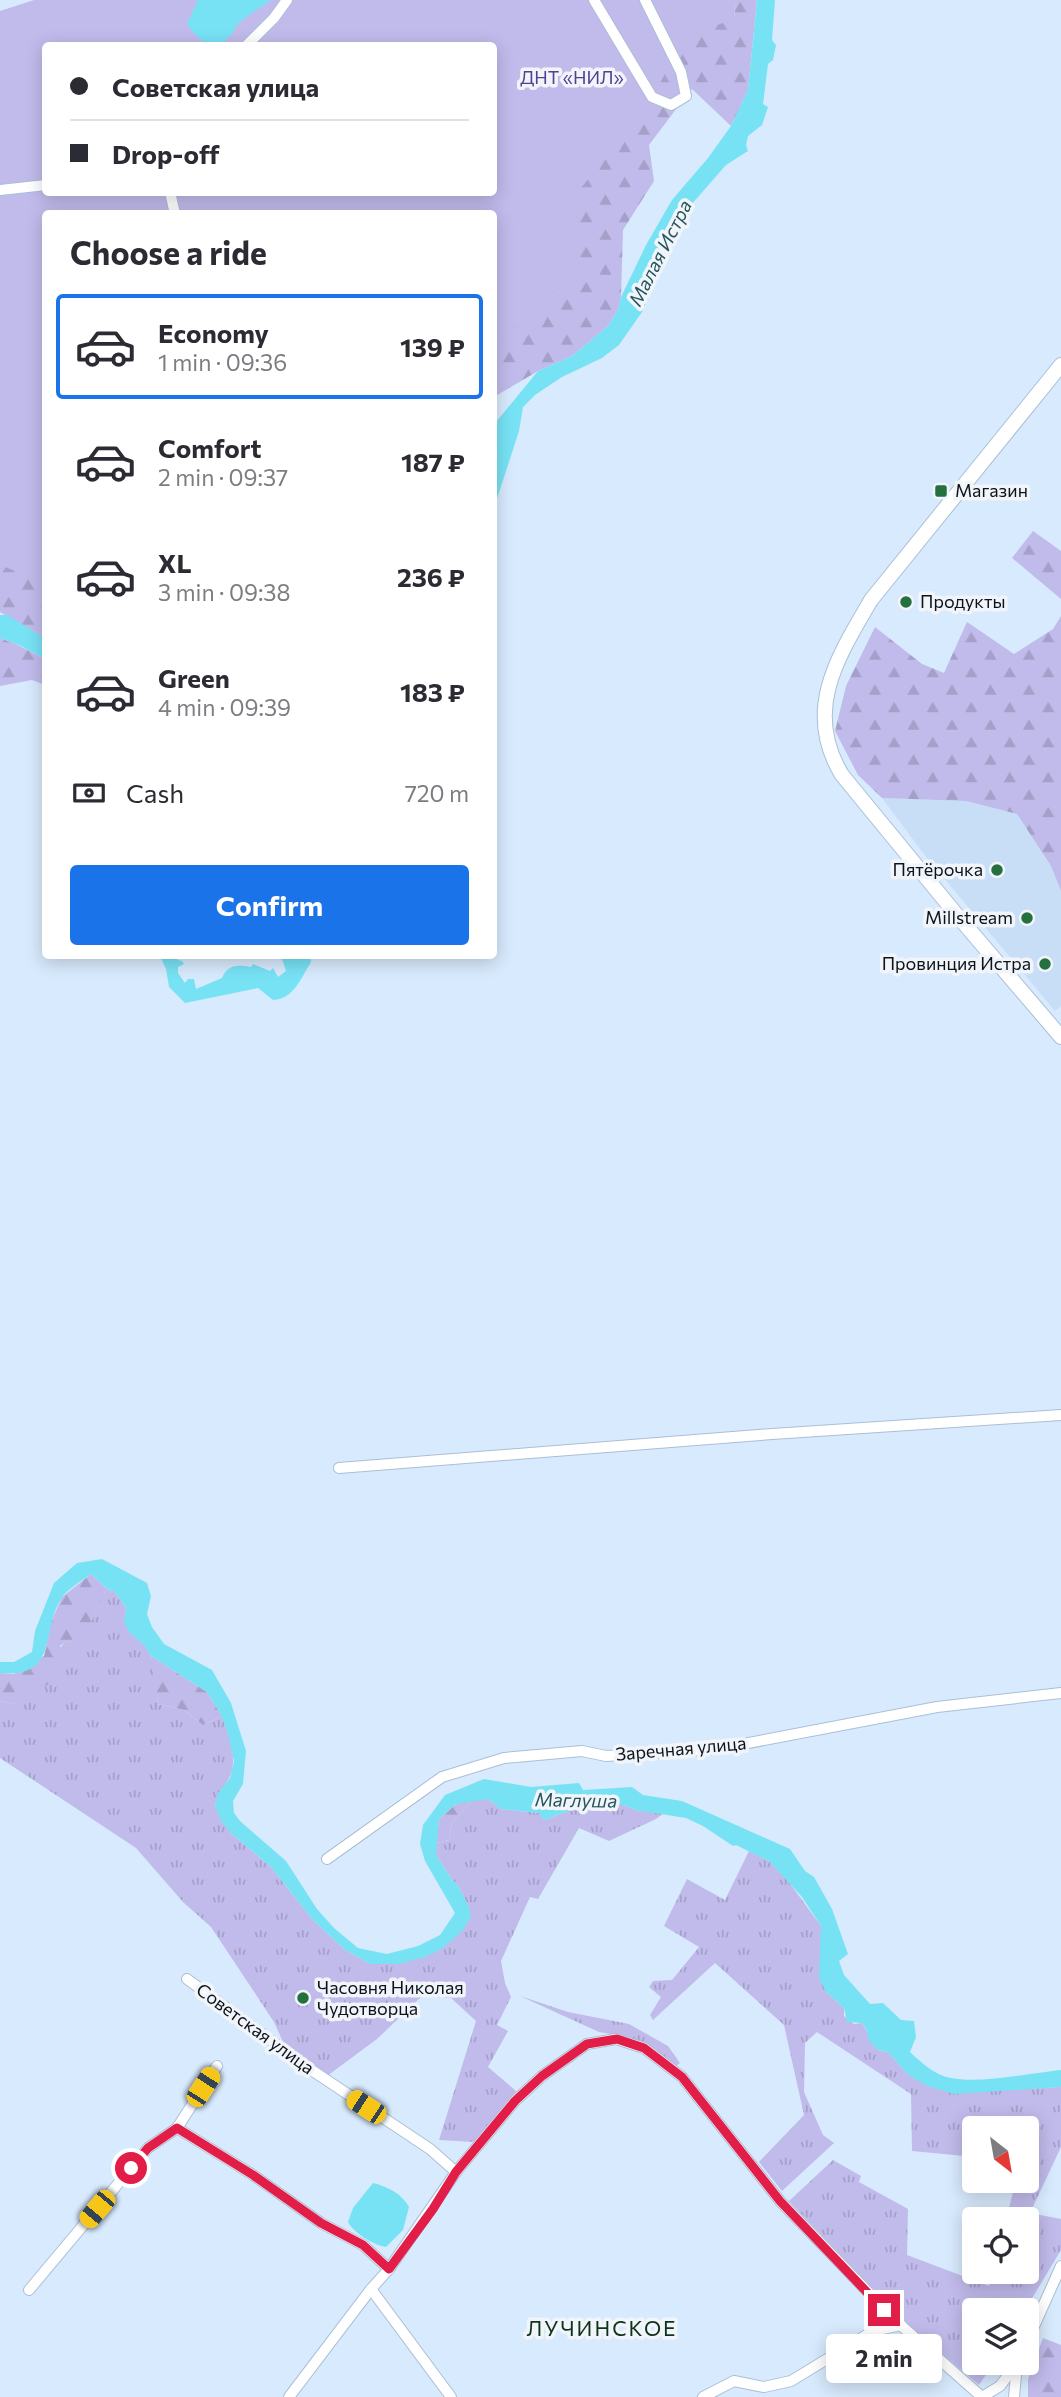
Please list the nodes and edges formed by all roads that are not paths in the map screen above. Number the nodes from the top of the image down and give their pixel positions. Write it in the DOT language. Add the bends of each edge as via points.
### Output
graph roads {
  1 [pos="287,0"];
  2 [pos="594,0"];
  3 [pos="645,0"];
  4 [pos="250,42"];
  5 [pos="42,185"];
  6 [pos="0,190"];
  7 [pos="1061,365"];
  8 [pos="1061,1037"];
  9 [pos="1061,1415"];
  10 [pos="339,1468"];
  11 [pos="1061,1693"];
  12 [pos="327,1859"];
  13 [pos="187,1979"];
  14 [pos="217,2066"];
  15 [pos="177,2128"];
  16 [pos="456,2172"];
  17 [pos="1061,2266"];
  18 [pos="389,2269"];
  19 [pos="371,2289"];
  20 [pos="29,2291"];
  21 [pos="1039,2315"];
  22 [pos="901,2325"];
  23 [pos="1009,2375"];
  24 [pos="1017,2375"];
  25 [pos="289,2397"];
  26 [pos="451,2397"];
  27 [pos="703,2397"];
  28 [pos="982,2397"];
  29 [pos="1014,2397"];
  1 -- 4 [label="street"];
  2 -- 3 [label="street" via="652,97 671,105 686,96 681,72"];
  5 -- 6 [label="street"];
  7 -- 8 [label="main road" via="871,600 831,677 824,725 832,759 842,775"];
  9 -- 10 [label="street"];
  11 -- 12 [label="street, Заречная улица" via="937,1707 717,1749 606,1756 582,1751 504,1758 442,1777"];
  13 -- 16 [label="street, Советская улица" via="323,2079 430,2149"];
  14 -- 15 [label="street"];
  15 -- 18 [label="street" via="321,2223 363,2245"];
  15 -- 20 [label="street" via="148,2148"];
  16 -- 18 [label="street"];
  16 -- 22 [label="street" via="515,2101 587,2044 617,2039 644,2048 682,2077 780,2201"];
  17 -- 21 [label="street"];
  18 -- 19 [label="street"];
  19 -- 25 [label="street"];
  19 -- 26 [label="street"];
  22 -- 27 [label="street" via="873,2331 790,2381 764,2387 734,2381"];
  22 -- 28 [label="street"];
  23 -- 28 [label="street"];
  24 -- 29 [label="street"];
}
